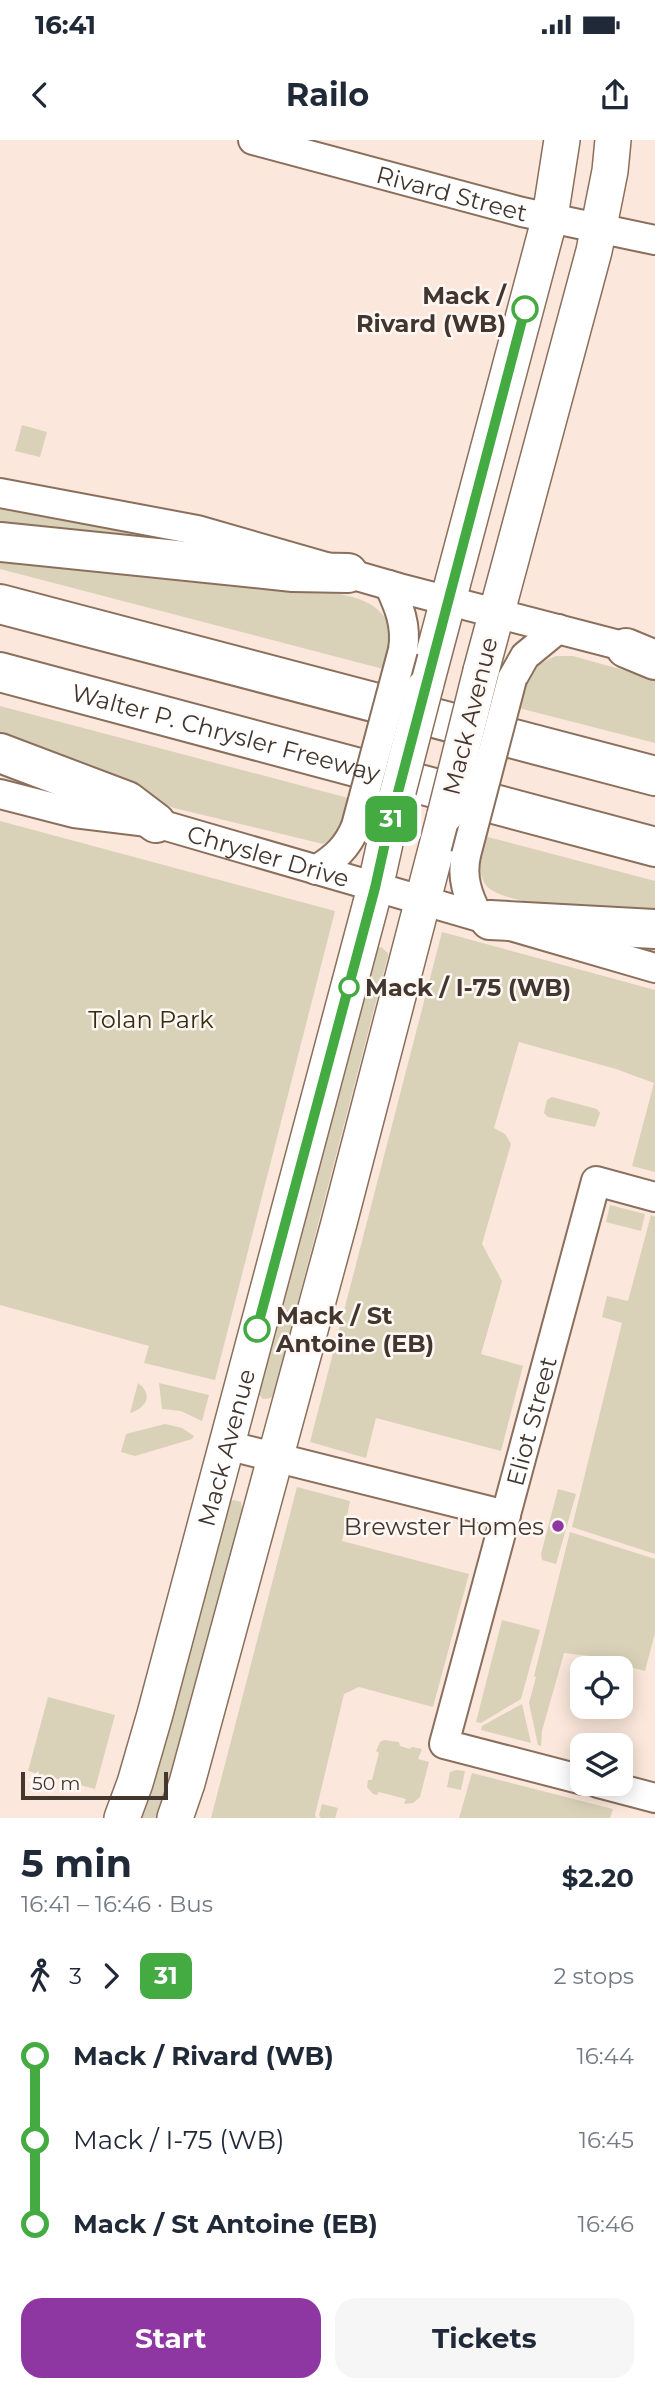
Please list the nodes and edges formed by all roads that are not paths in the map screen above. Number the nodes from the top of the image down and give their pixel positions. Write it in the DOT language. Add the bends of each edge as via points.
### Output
graph roads {
  1 [pos="253,140"];
  2 [pos="562,140"];
  3 [pos="585,140"];
  4 [pos="611,140"];
  5 [pos="550,218"];
  6 [pos="600,228"];
  7 [pos="655,240"];
  8 [pos="0,493"];
  9 [pos="0,542"];
  10 [pos="461,553"];
  11 [pos="510,565"];
  12 [pos="348,573"];
  13 [pos="389,585"];
  14 [pos="449,601"];
  15 [pos="0,604"];
  16 [pos="497,613"];
  17 [pos="558,629"];
  18 [pos="418,654"];
  19 [pos="646,654"];
  20 [pos="0,672"];
  21 [pos="497,675"];
  22 [pos="0,753"];
  23 [pos="655,776"];
  24 [pos="0,794"];
  25 [pos="156,823"];
  26 [pos="372,830"];
  27 [pos="655,847"];
  28 [pos="451,851"];
  29 [pos="316,870"];
  30 [pos="375,888"];
  31 [pos="422,901"];
  32 [pos="484,918"];
  33 [pos="655,929"];
  34 [pos="363,932"];
  35 [pos="411,943"];
  36 [pos="655,968"];
  37 [pos="655,1197"];
  38 [pos="239,1396"];
  39 [pos="289,1406"];
  40 [pos="226,1445"];
  41 [pos="275,1458"];
  42 [pos="213,1499"];
  43 [pos="262,1510"];
  44 [pos="506,1516"];
  45 [pos="570,1777"];
  46 [pos="633,1792"];
  47 [pos="655,1798"];
  48 [pos="122,1818"];
  49 [pos="175,1818"];
  1 -- 5 [label="street, Rivard Street"];
  2 -- 5 [label="main road, Mack Avenue"];
  3 -- 4 [label="main road"];
  4 -- 6 [label="main road, Mack Avenue"];
  5 -- 6 [label="street, Rivard Street"];
  5 -- 10 [label="main road, Mack Avenue"];
  6 -- 7 [label="street, Rivard Street"];
  6 -- 11 [label="main road, Mack Avenue"];
  8 -- 12 [label="street" via="197,530"];
  9 -- 12 [label="highway" via="293,572"];
  10 -- 11 [label="main road"];
  10 -- 14 [label="main road, Mack Avenue"];
  11 -- 16 [label="main road, Mack Avenue"];
  12 -- 13 [label="street"];
  13 -- 14 [label="street"];
  13 -- 18 [label="street"];
  14 -- 16 [label="street"];
  14 -- 18 [label="main road, Mack Avenue"];
  15 -- 23 [label="highway"];
  16 -- 17 [label="street"];
  16 -- 21 [label="main road, Mack Avenue"];
  17 -- 19 [label="street"];
  17 -- 21 [label="street"];
  18 -- 26 [label="main road, Mack Avenue, bridge"];
  20 -- 27 [label="highway, Walter P. Chrysler Freeway"];
  21 -- 28 [label="main road, Mack Avenue, bridge"];
  22 -- 25 [label="highway" via="127,801"];
  24 -- 25 [label="street, Chrysler Drive" via="74,813"];
  25 -- 29 [label="street, Chrysler Drive"];
  26 -- 29 [label="street"];
  26 -- 30 [label="main road, Mack Avenue"];
  28 -- 31 [label="main road, Mack Avenue"];
  28 -- 32 [label="street"];
  29 -- 30 [label="street, Chrysler Drive"];
  30 -- 31 [label="street, Chrysler Drive"];
  30 -- 34 [label="main road, Mack Avenue"];
  31 -- 32 [label="street, Chrysler Drive"];
  31 -- 35 [label="main road, Mack Avenue"];
  32 -- 33 [label="highway"];
  32 -- 36 [label="street, Chrysler Drive"];
  34 -- 35 [label="main road"];
  34 -- 38 [label="main road, Mack Avenue"];
  35 -- 39 [label="main road, Mack Avenue"];
  37 -- 44 [label="street, Eliot Street" via="596,1181"];
  38 -- 39 [label="main road" via="254,1409 271,1413"];
  38 -- 40 [label="main road, Mack Avenue"];
  39 -- 41 [label="main road, Mack Avenue"];
  40 -- 41 [label="street"];
  40 -- 42 [label="main road, Mack Avenue"];
  41 -- 43 [label="main road, Mack Avenue"];
  41 -- 44 [label="street"];
  42 -- 43 [label="main road" via="226,1491 239,1491 254,1497"];
  42 -- 48 [label="main road, Mack Avenue"];
  43 -- 49 [label="main road, Mack Avenue"];
  44 -- 45 [label="street, Eliot Street" via="444,1744"];
  46 -- 47 [label="street"];
}
